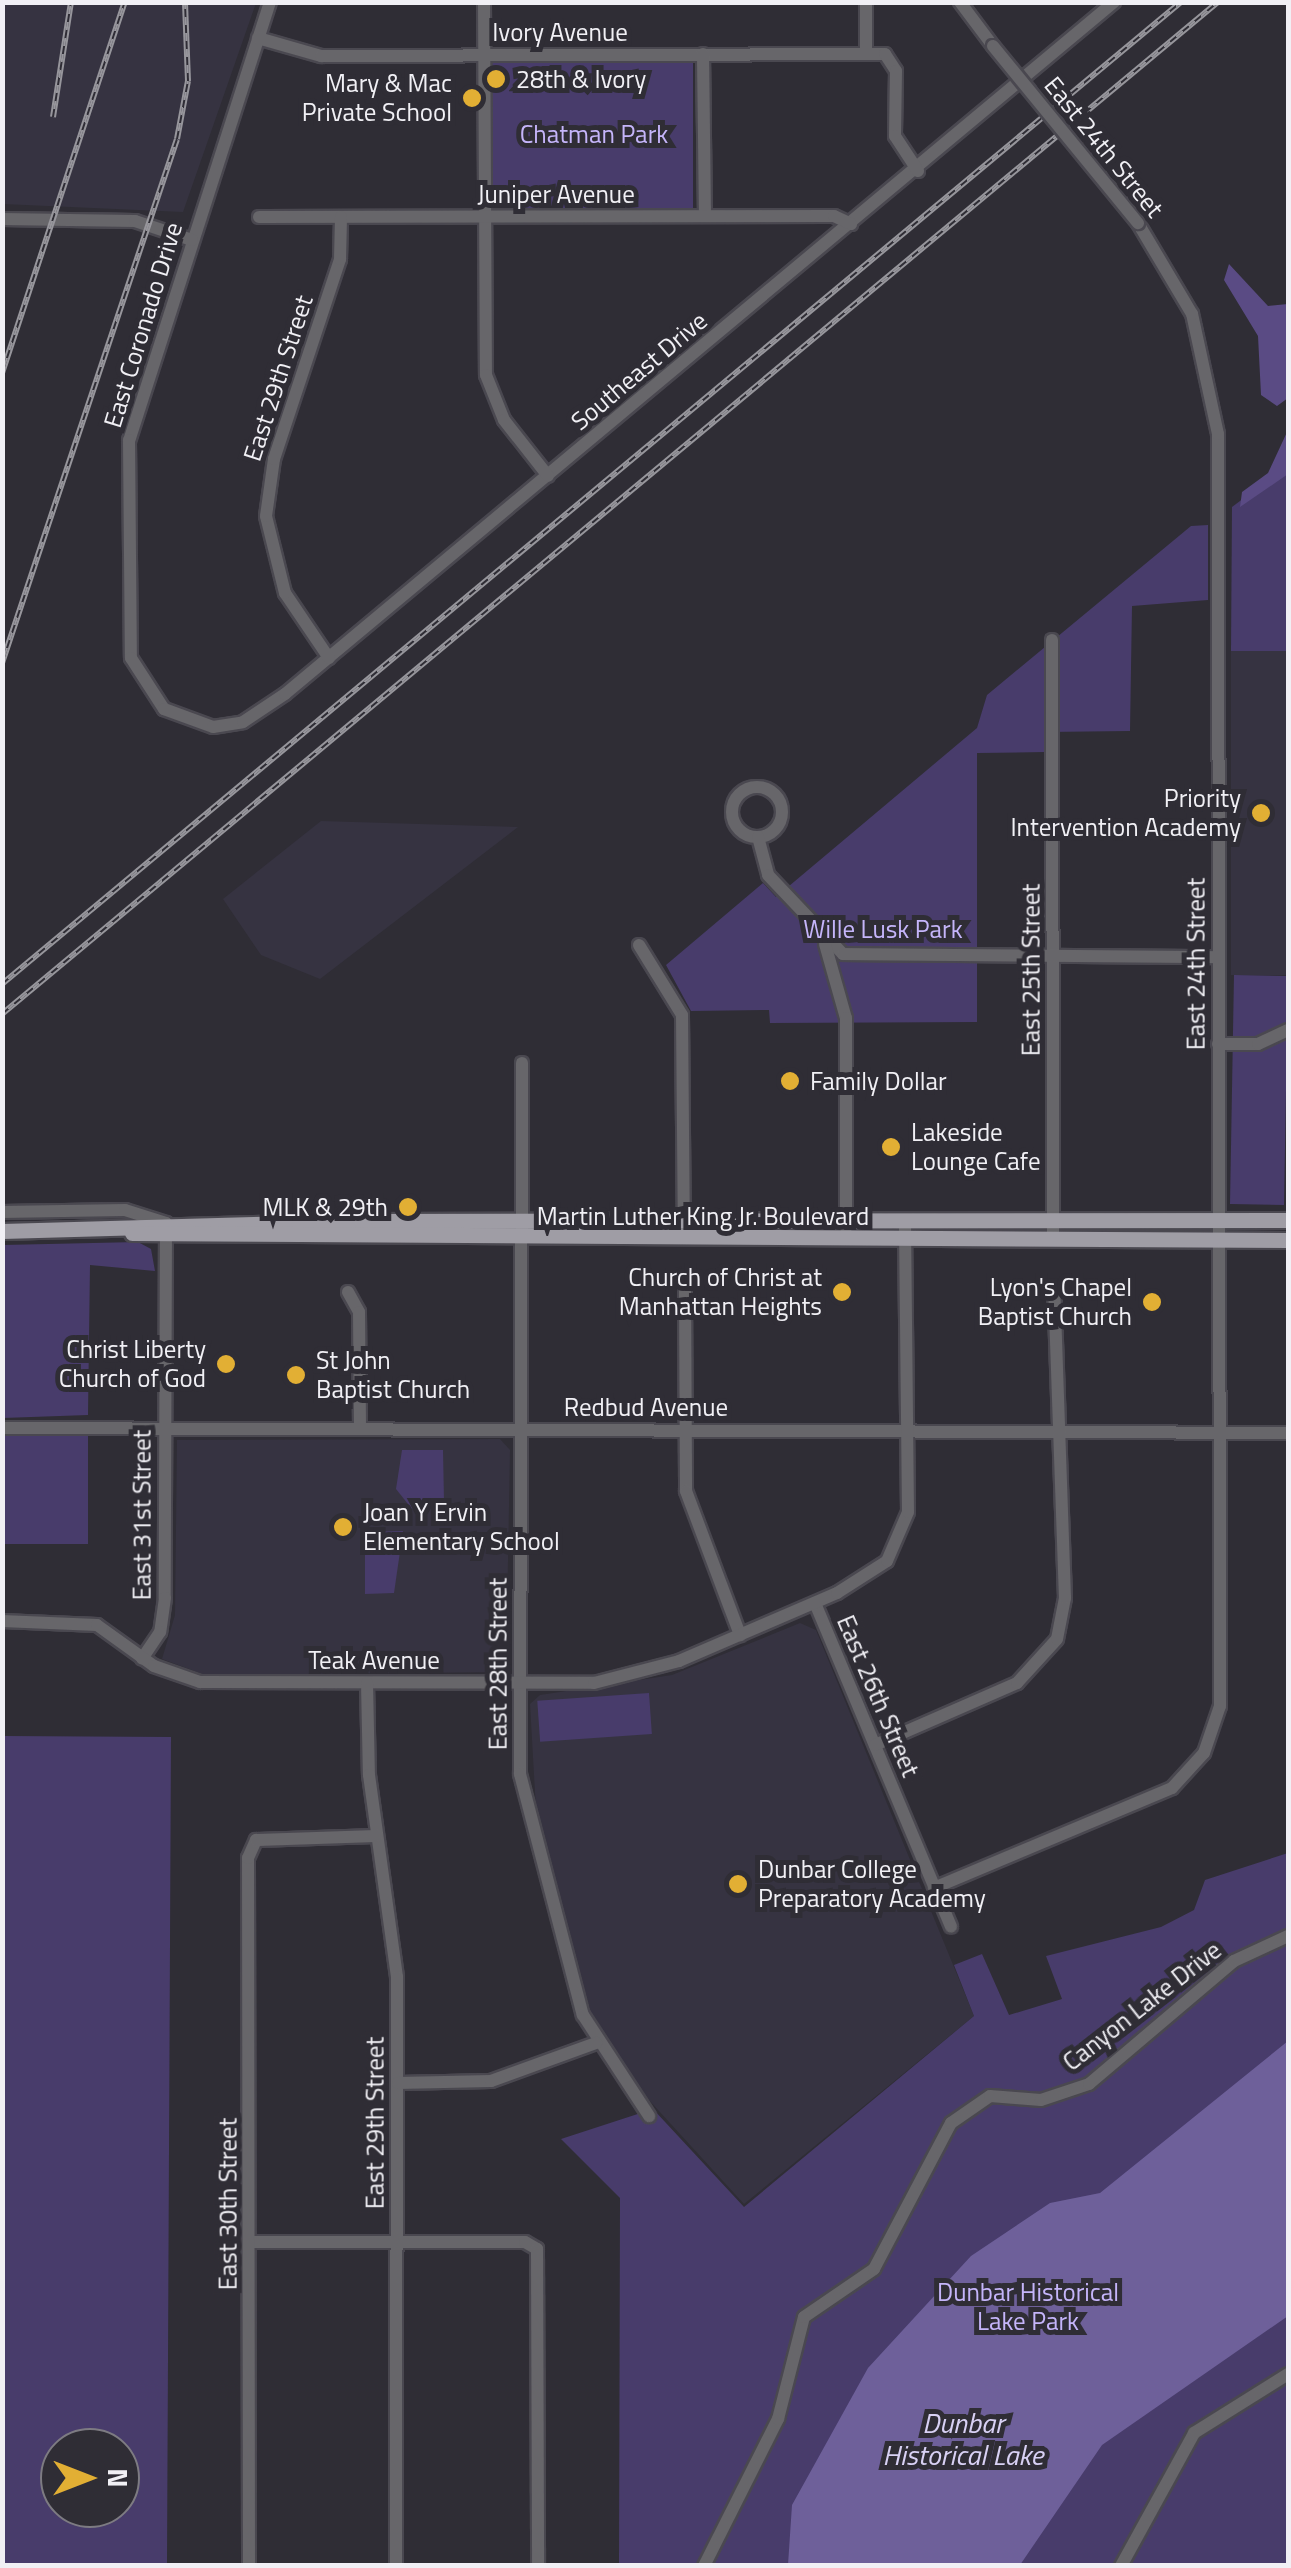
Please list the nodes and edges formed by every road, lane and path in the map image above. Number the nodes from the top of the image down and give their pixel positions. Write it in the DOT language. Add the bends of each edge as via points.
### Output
graph roads {
  1 [pos="270,2"];
  2 [pos="484,2"];
  3 [pos="866,2"];
  4 [pos="960,2"];
  5 [pos="1114,2"];
  6 [pos="258,38"];
  7 [pos="484,54"];
  8 [pos="703,54"];
  9 [pos="866,54"];
  10 [pos="918,171"];
  11 [pos="484,216"];
  12 [pos="704,216"];
  13 [pos="260,217"];
  14 [pos="341,217"];
  15 [pos="2,219"];
  16 [pos="851,224"];
  17 [pos="192,240"];
  18 [pos="548,476"];
  19 [pos="1052,640"];
  20 [pos="329,658"];
  21 [pos="175,714"];
  22 [pos="758,838"];
  23 [pos="825,944"];
  24 [pos="639,945"];
  25 [pos="1053,956"];
  26 [pos="1218,957"];
  27 [pos="1288,1030"];
  28 [pos="1218,1044"];
  29 [pos="522,1063"];
  30 [pos="2,1212"];
  31 [pos="684,1220"];
  32 [pos="905,1220"];
  33 [pos="1288,1220"];
  34 [pos="523,1221"];
  35 [pos="846,1221"];
  36 [pos="1053,1221"];
  37 [pos="1218,1221"];
  38 [pos="2,1231"];
  39 [pos="166,1231"];
  40 [pos="684,1240"];
  41 [pos="846,1240"];
  42 [pos="1053,1240"];
  43 [pos="1288,1240"];
  44 [pos="523,1241"];
  45 [pos="906,1241"];
  46 [pos="1217,1241"];
  47 [pos="1054,1290"];
  48 [pos="685,1291"];
  49 [pos="348,1292"];
  50 [pos="164,1427"];
  51 [pos="2,1428"];
  52 [pos="360,1428"];
  53 [pos="1058,1428"];
  54 [pos="522,1429"];
  55 [pos="684,1430"];
  56 [pos="1217,1430"];
  57 [pos="908,1431"];
  58 [pos="1288,1433"];
  59 [pos="815,1603"];
  60 [pos="2,1621"];
  61 [pos="740,1635"];
  62 [pos="142,1658"];
  63 [pos="367,1683"];
  64 [pos="520,1683"];
  65 [pos="875,1745"];
  66 [pos="377,1836"];
  67 [pos="934,1888"];
  68 [pos="951,1927"];
  69 [pos="1288,1936"];
  70 [pos="596,2043"];
  71 [pos="398,2083"];
  72 [pos="649,2116"];
  73 [pos="250,2242"];
  74 [pos="396,2242"];
  75 [pos="1288,2374"];
  76 [pos="249,2566"];
  77 [pos="396,2566"];
  78 [pos="538,2566"];
  79 [pos="704,2566"];
  80 [pos="1122,2566"];
  1 -- 6 [label="street, East Coronado Drive"];
  2 -- 7 [label="street"];
  3 -- 9 [label="street"];
  4 -- 26 [label="street, East 24th Street, bridge" via="1138,222 1180,287 1213,382"];
  5 -- 10 [label="street, Southeast Drive"];
  6 -- 7 [label="street, Ivory Avenue" via="321,56"];
  6 -- 17 [label="street, East Coronado Drive"];
  7 -- 8 [label="street, Ivory Avenue"];
  7 -- 11 [label="street"];
  8 -- 9 [label="street, Ivory Avenue"];
  8 -- 12 [label="street"];
  9 -- 10 [label="street" via="894,62 895,136"];
  10 -- 16 [label="street, Southeast Drive"];
  11 -- 12 [label="street, Juniper Avenue"];
  11 -- 14 [label="street, Juniper Avenue"];
  11 -- 18 [label="street" via="486,375 504,420"];
  12 -- 16 [label="street, Juniper Avenue"];
  13 -- 14 [label="street, Juniper Avenue"];
  14 -- 20 [label="street, East 29th Street" via="340,258 274,459 266,516 285,593"];
  15 -- 17 [label="street" via="135,221"];
  16 -- 18 [label="street, Southeast Drive"];
  17 -- 21 [label="street, East Coronado Drive" via="139,399 127,472 131,658 154,700"];
  18 -- 20 [label="street, Southeast Drive"];
  19 -- 25 [label="street, East 25th Street"];
  20 -- 21 [label="street, Southeast Drive" via="243,722 213,728"];
  22 -- 22 [label="street" via="777,828 782,810 756,786 737,796 732,814 741,832"];
  22 -- 23 [label="street" via="768,875"];
  23 -- 25 [label="street" via="853,956"];
  23 -- 35 [label="street" via="846,1018"];
  24 -- 31 [label="street" via="682,1014"];
  25 -- 26 [label="street"];
  25 -- 36 [label="street, East 25th Street"];
  26 -- 28 [label="street, East 24th Street"];
  27 -- 28 [label="street" via="1258,1044"];
  28 -- 37 [label="street, East 24th Street"];
  29 -- 34 [label="street, East 28th Street"];
  30 -- 39 [label="street" via="115,1210"];
  31 -- 34 [label="main road, Martin Luther King Jr. Boulevard"];
  31 -- 35 [label="main road, Martin Luther King Jr. Boulevard"];
  31 -- 40 [label="street"];
  32 -- 35 [label="main road, Martin Luther King Jr. Boulevard"];
  32 -- 36 [label="main road, Martin Luther King Jr. Boulevard"];
  32 -- 45 [label="street, East 26th Street"];
  33 -- 37 [label="main road, Martin Luther King Jr. Boulevard"];
  34 -- 39 [label="main road, Martin Luther King Jr. Boulevard"];
  34 -- 44 [label="street, East 28th Street"];
  35 -- 41 [label="street"];
  36 -- 37 [label="main road, Martin Luther King Jr. Boulevard"];
  36 -- 42 [label="street, East 25th Street"];
  37 -- 46 [label="street, East 24th Street"];
  38 -- 39 [label="main road, Martin Luther King Jr. Boulevard"];
  39 -- 44 [label="main road, Martin Luther King Jr. Boulevard"];
  39 -- 50 [label="street, East 31st Street"];
  40 -- 41 [label="main road, Martin Luther King Jr. Boulevard"];
  40 -- 44 [label="main road, Martin Luther King Jr. Boulevard"];
  41 -- 45 [label="main road, Martin Luther King Jr. Boulevard"];
  42 -- 45 [label="main road, Martin Luther King Jr. Boulevard"];
  42 -- 46 [label="main road, Martin Luther King Jr. Boulevard"];
  43 -- 46 [label="main road, Martin Luther King Jr. Boulevard"];
  44 -- 54 [label="street, East 28th Street"];
  45 -- 57 [label="street, East 26th Street"];
  46 -- 56 [label="street, East 24th Street"];
  47 -- 53 [label="street"];
  48 -- 55 [label="street"];
  49 -- 52 [label="street" via="359,1312"];
  50 -- 51 [label="street, Redbud Avenue"];
  50 -- 52 [label="street, Redbud Avenue"];
  50 -- 62 [label="street, East 31st Street" via="164,1617"];
  52 -- 54 [label="street, Redbud Avenue"];
  53 -- 56 [label="street, Redbud Avenue"];
  53 -- 57 [label="street, Redbud Avenue"];
  53 -- 65 [label="street" via="1064,1610 1050,1652 1006,1690"];
  54 -- 55 [label="street, Redbud Avenue"];
  54 -- 64 [label="street, East 28th Street"];
  55 -- 57 [label="street, Redbud Avenue"];
  55 -- 61 [label="street" via="691,1514"];
  56 -- 58 [label="street, Redbud Avenue"];
  56 -- 67 [label="street, East 24th Street" via="1221,1691 1194,1766 1156,1796"];
  57 -- 59 [label="street, East 26th Street" via="908,1512 895,1550 861,1581"];
  59 -- 61 [label="street, Teak Avenue"];
  59 -- 65 [label="street, East 26th Street"];
  60 -- 62 [label="street" via="96,1624"];
  61 -- 64 [label="street, Teak Avenue" via="626,1678"];
  62 -- 63 [label="street, Teak Avenue" via="200,1682"];
  63 -- 64 [label="street, Teak Avenue"];
  63 -- 66 [label="street, East 29th Street"];
  64 -- 70 [label="street, East 28th Street" via="528,1820"];
  65 -- 67 [label="street, East 26th Street"];
  66 -- 71 [label="street, East 29th Street" via="396,1976"];
  66 -- 73 [label="street, East 30th Street" via="253,1844"];
  67 -- 68 [label="street, East 26th Street"];
  69 -- 79 [label="street, Canyon Lake Drive" via="1234,1961 1089,2084 1041,2100 990,2096 951,2123 874,2269 804,2316 778,2419"];
  70 -- 71 [label="street" via="491,2080"];
  70 -- 72 [label="street, East 28th Street"];
  71 -- 74 [label="street, East 29th Street"];
  73 -- 74 [label="street"];
  73 -- 76 [label="street, East 30th Street"];
  74 -- 77 [label="street, East 29th Street"];
  74 -- 78 [label="street" via="537,2249"];
  75 -- 80 [label="street" via="1194,2433"];
}
